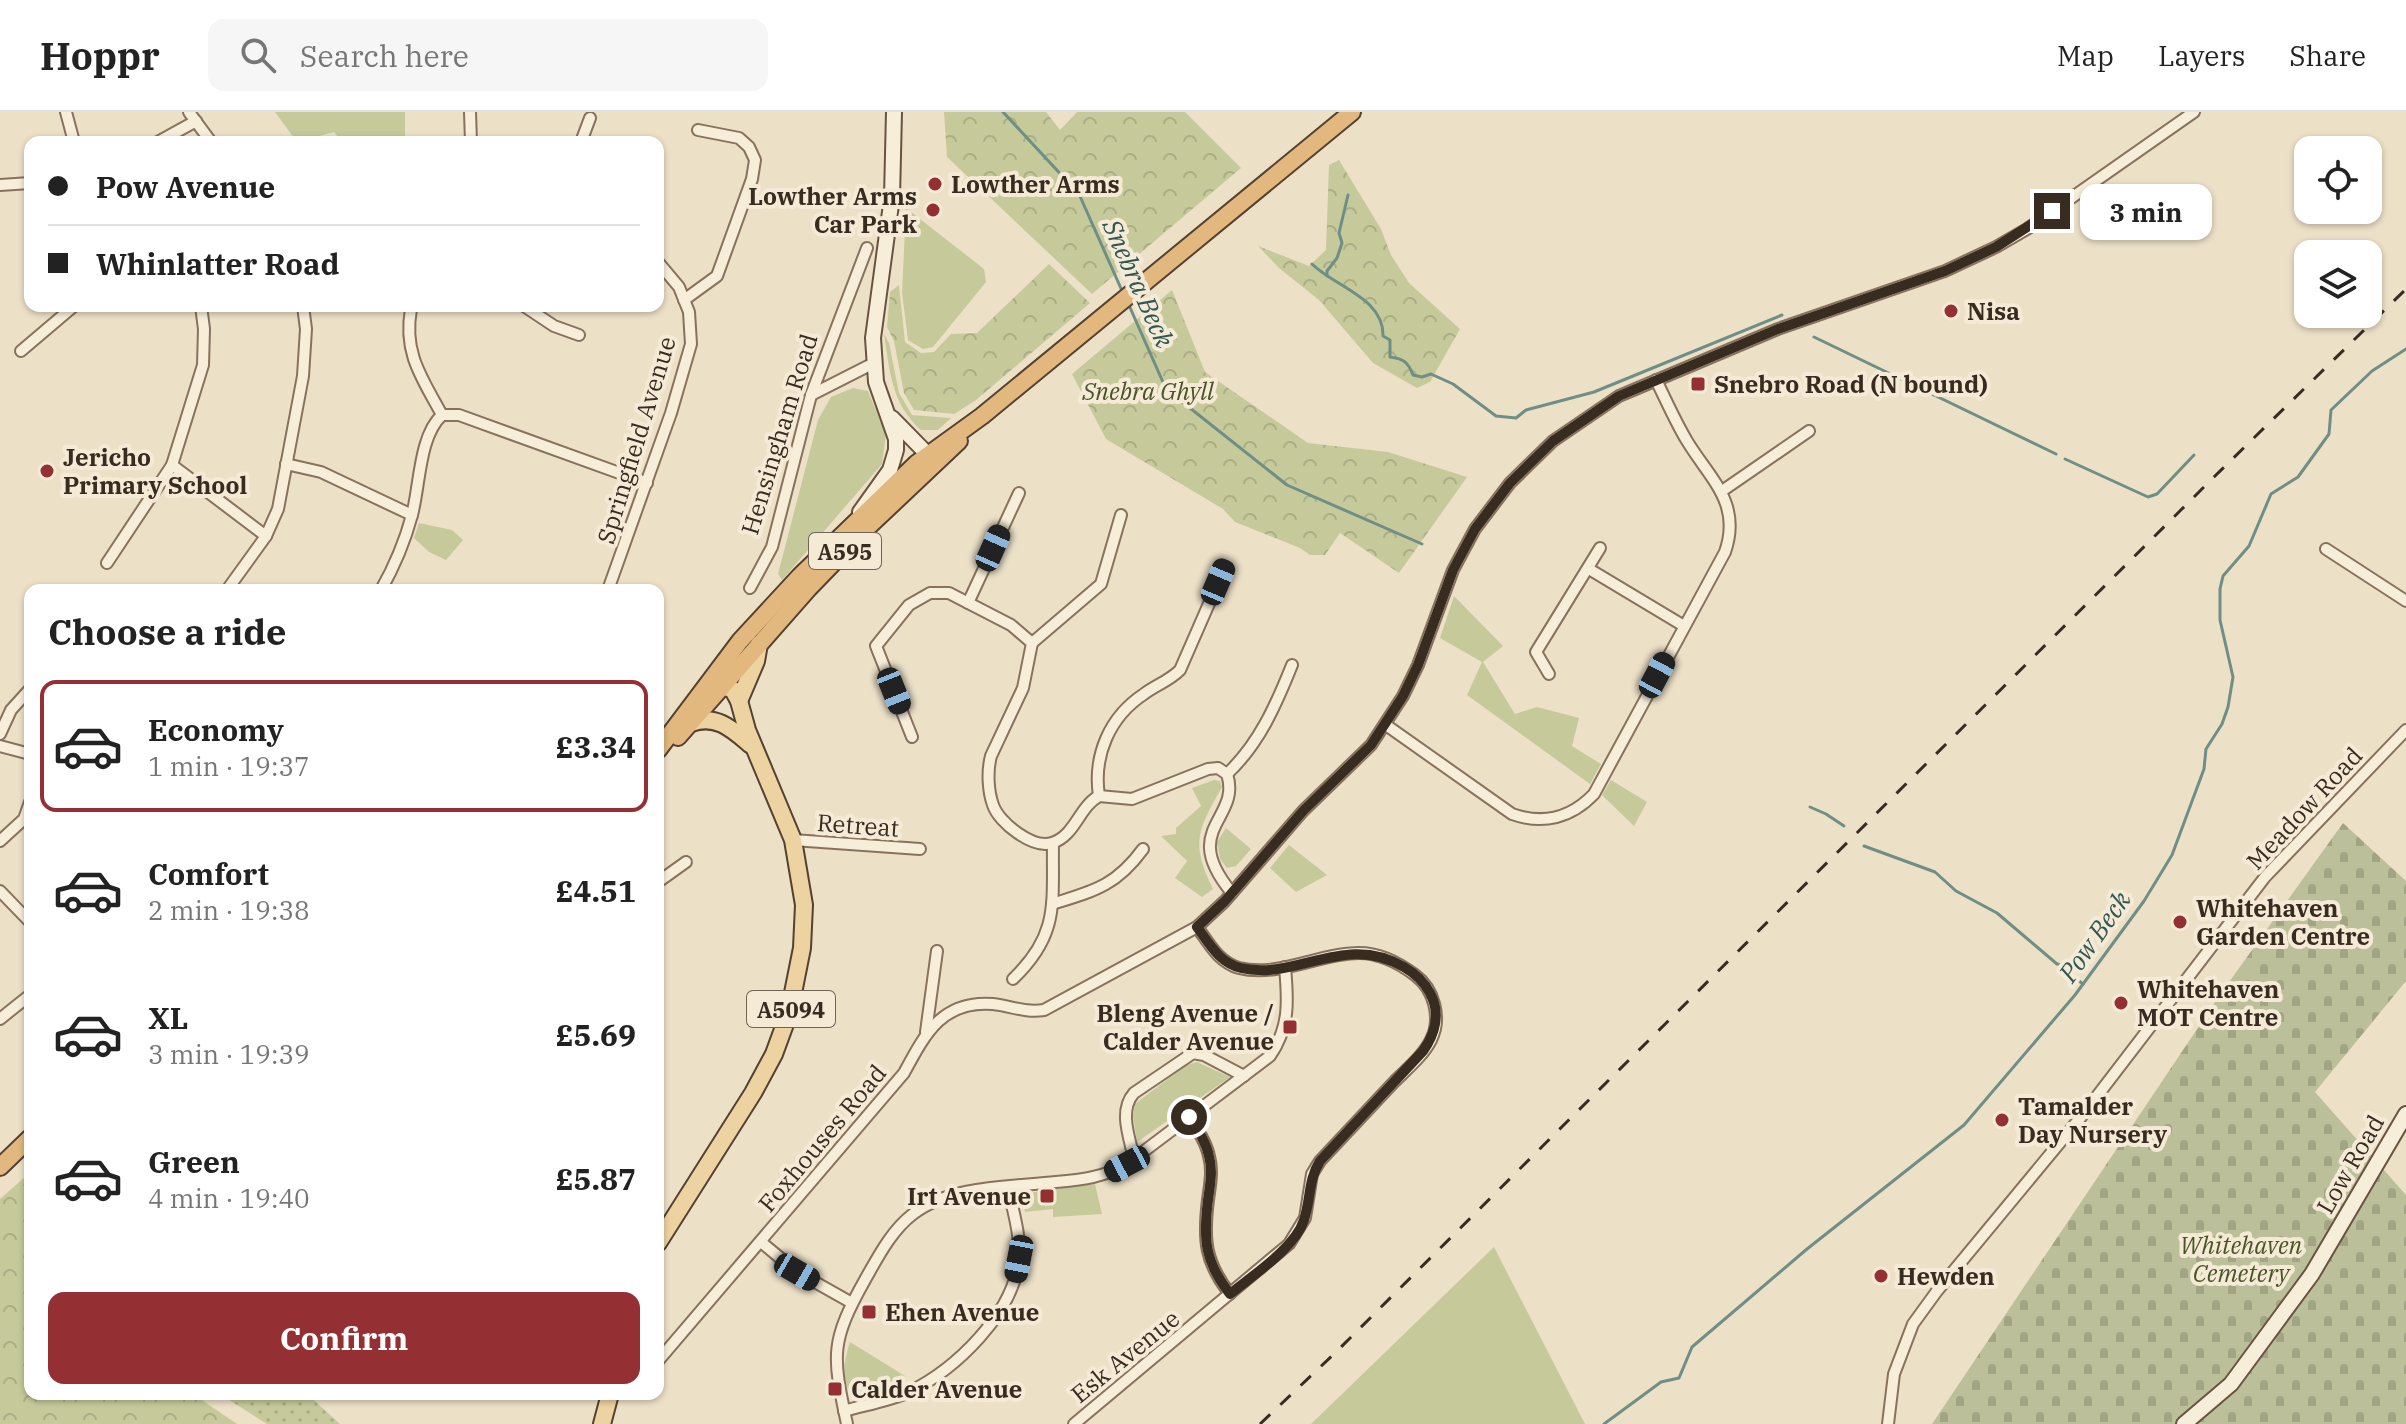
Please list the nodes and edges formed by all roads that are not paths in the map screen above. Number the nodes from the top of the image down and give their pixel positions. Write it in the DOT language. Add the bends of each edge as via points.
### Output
graph roads {
  1 [pos="66,112"];
  2 [pos="470,112"];
  3 [pos="894,112"];
  4 [pos="1352,112"];
  5 [pos="2194,112"];
  6 [pos="193,116"];
  7 [pos="590,118"];
  8 [pos="698,130"];
  9 [pos="72,136"];
  10 [pos="166,136"];
  11 [pos="207,136"];
  12 [pos="471,136"];
  13 [pos="583,136"];
  14 [pos="24,183"];
  15 [pos="0,185"];
  16 [pos="867,248"];
  17 [pos="664,269"];
  18 [pos="684,300"];
  19 [pos="67,312"];
  20 [pos="202,312"];
  21 [pos="304,312"];
  22 [pos="410,312"];
  23 [pos="533,312"];
  24 [pos="579,335"];
  25 [pos="21,351"];
  26 [pos="874,363"];
  27 [pos="1656,380"];
  28 [pos="811,395"];
  29 [pos="442,415"];
  30 [pos="888,415"];
  31 [pos="1809,431"];
  32 [pos="896,439"];
  33 [pos="927,460"];
  34 [pos="286,464"];
  35 [pos="172,465"];
  36 [pos="647,483"];
  37 [pos="1722,491"];
  38 [pos="1019,493"];
  39 [pos="412,515"];
  40 [pos="1121,515"];
  41 [pos="844,533"];
  42 [pos="266,536"];
  43 [pos="1600,548"];
  44 [pos="2326,549"];
  45 [pos="107,563"];
  46 [pos="1225,567"];
  47 [pos="1589,569"];
  48 [pos="1205,578"];
  49 [pos="1218,582"];
  50 [pos="231,584"];
  51 [pos="384,584"];
  52 [pos="610,584"];
  53 [pos="750,588"];
  54 [pos="2406,601"];
  55 [pos="968,603"];
  56 [pos="1684,626"];
  57 [pos="1032,643"];
  58 [pos="759,644"];
  59 [pos="723,664"];
  60 [pos="1292,665"];
  61 [pos="1549,674"];
  62 [pos="725,686"];
  63 [pos="700,692"];
  64 [pos="24,696"];
  65 [pos="739,701"];
  66 [pos="691,723"];
  67 [pos="1386,725"];
  68 [pos="747,730"];
  69 [pos="2406,730"];
  70 [pos="0,734"];
  71 [pos="912,737"];
  72 [pos="664,742"];
  73 [pos="0,746"];
  74 [pos="755,749"];
  75 [pos="24,752"];
  76 [pos="664,752"];
  77 [pos="1227,774"];
  78 [pos="1099,796"];
  79 [pos="24,819"];
  80 [pos="793,840"];
  81 [pos="0,841"];
  82 [pos="1053,843"];
  83 [pos="920,849"];
  84 [pos="1143,849"];
  85 [pos="686,862"];
  86 [pos="664,878"];
  87 [pos="0,891"];
  88 [pos="1232,893"];
  89 [pos="1052,904"];
  90 [pos="24,916"];
  91 [pos="1197,927"];
  92 [pos="937,951"];
  93 [pos="1285,967"];
  94 [pos="1013,979"];
  95 [pos="24,1000"];
  96 [pos="0,1019"];
  97 [pos="926,1034"];
  98 [pos="1244,1076"];
  99 [pos="2406,1114"];
  100 [pos="1189,1117"];
  101 [pos="24,1144"];
  102 [pos="1134,1159"];
  103 [pos="0,1167"];
  104 [pos="1008,1187"];
  105 [pos="664,1233"];
  106 [pos="761,1242"];
  107 [pos="1230,1294"];
  108 [pos="852,1303"];
  109 [pos="664,1354"];
  110 [pos="608,1400"];
  111 [pos="844,1411"];
  112 [pos="602,1424"];
  113 [pos="847,1424"];
  114 [pos="1074,1424"];
  115 [pos="1888,1424"];
  116 [pos="2184,1424"];
  1 -- 9 [label="street"];
  2 -- 12 [label="street"];
  3 -- 26 [label="main road" via="892,197 876,305"];
  4 -- 33 [label="highway, A595"];
  5 -- 27 [label="street" via="1996,247"];
  6 -- 10 [label="street"];
  6 -- 11 [label="street"];
  7 -- 13 [label="street"];
  8 -- 18 [label="street" via="739,138 755,160 717,276"];
  14 -- 15 [label="street"];
  16 -- 28 [label="street, Hensingham Road"];
  17 -- 18 [label="street, Springfield Avenue"];
  18 -- 36 [label="street, Springfield Avenue" via="691,344"];
  19 -- 25 [label="street"];
  20 -- 35 [label="street" via="203,365"];
  21 -- 34 [label="street" via="303,376"];
  22 -- 29 [label="street" via="407,332 414,364"];
  23 -- 24 [label="street"];
  26 -- 28 [label="street"];
  26 -- 30 [label="main road"];
  27 -- 37 [label="street" via="1683,434"];
  27 -- 67 [label="street" via="1619,396 1553,441 1493,504 1453,570 1427,645"];
  28 -- 53 [label="street, Hensingham Road" via="772,547"];
  29 -- 36 [label="street" via="459,415"];
  29 -- 39 [label="street" via="433,423"];
  30 -- 32 [label="main road"];
  30 -- 33 [label="main road"];
  31 -- 37 [label="street"];
  32 -- 33 [label="main road"];
  32 -- 41 [label="main road" via="890,470"];
  33 -- 41 [label="highway, A595"];
  33 -- 58 [label="highway, A595"];
  34 -- 39 [label="street" via="321,472"];
  34 -- 42 [label="street" via="278,509"];
  35 -- 42 [label="street"];
  35 -- 45 [label="street"];
  36 -- 52 [label="street, Springfield Avenue"];
  37 -- 56 [label="street" via="1729,539"];
  38 -- 55 [label="street"];
  39 -- 51 [label="street"];
  40 -- 57 [label="street" via="1101,584"];
  41 -- 59 [label="highway, A595"];
  42 -- 50 [label="street"];
  43 -- 47 [label="street"];
  44 -- 54 [label="street"];
  46 -- 49 [label="street"];
  47 -- 56 [label="street"];
  47 -- 61 [label="street" via="1536,652"];
  48 -- 49 [label="street"];
  49 -- 78 [label="street" via="1180,670 1135,700 1105,740 1097,769"];
  55 -- 57 [label="street" via="1011,625"];
  55 -- 71 [label="street" via="949,593 930,593 909,605 876,646"];
  56 -- 67 [label="street" via="1594,794 1559,817 1538,820 1512,814"];
  57 -- 82 [label="street" via="1023,688 988,768 998,814 1035,842"];
  58 -- 62 [label="highway, A595"];
  58 -- 65 [label="main road"];
  59 -- 62 [label="main road, A5094"];
  59 -- 63 [label="highway, A595"];
  60 -- 77 [label="street" via="1247,756"];
  62 -- 63 [label="main road"];
  62 -- 65 [label="main road, A5094"];
  62 -- 66 [label="highway, A595"];
  62 -- 68 [label="main road, A5094"];
  63 -- 72 [label="highway, A595"];
  64 -- 70 [label="street"];
  65 -- 68 [label="main road, A5094"];
  66 -- 74 [label="main road" via="721,722"];
  66 -- 76 [label="highway, A595"];
  67 -- 88 [label="street"];
  68 -- 74 [label="main road, A5094"];
  69 -- 115 [label="street, Meadow Road" via="2265,877 2081,1117 1937,1291 1913,1324 1894,1374"];
  73 -- 75 [label="street"];
  74 -- 80 [label="main road, A5094"];
  77 -- 78 [label="street" via="1208,769 1132,799"];
  77 -- 88 [label="street" via="1229,795 1209,846 1215,869"];
  78 -- 82 [label="street"];
  79 -- 81 [label="street"];
  80 -- 83 [label="street, Retreat"];
  80 -- 105 [label="main road, A5094" via="804,926 789,1013 764,1074"];
  82 -- 89 [label="street"];
  84 -- 89 [label="street" via="1126,872 1091,892"];
  85 -- 86 [label="street"];
  87 -- 90 [label="street"];
  88 -- 91 [label="street"];
  89 -- 94 [label="street" via="1047,937"];
  91 -- 93 [label="street" via="1228,964 1256,970"];
  91 -- 97 [label="street, Foxhouses Road" via="1044,1010 968,1005 936,1021"];
  92 -- 97 [label="street"];
  93 -- 98 [label="street" via="1288,1005 1283,1032 1270,1056"];
  93 -- 107 [label="street" via="1362,953 1396,963 1422,980 1432,996 1435,1027 1423,1051 1320,1161 1312,1174 1305,1218 1289,1244"];
  95 -- 96 [label="street"];
  97 -- 106 [label="street, Foxhouses Road" via="904,1073"];
  98 -- 100 [label="street"];
  98 -- 102 [label="street" via="1193,1053 1134,1093 1125,1113"];
  99 -- 116 [label="main road, Low Road" via="2312,1274 2231,1384"];
  100 -- 102 [label="street"];
  100 -- 107 [label="street" via="1206,1145 1212,1171 1205,1240 1212,1268"];
  101 -- 103 [label="highway"];
  102 -- 104 [label="street" via="1094,1178"];
  104 -- 108 [label="street" via="945,1198 912,1215 886,1244"];
  104 -- 111 [label="street" via="1019,1259 1001,1310 928,1381 907,1393"];
  106 -- 108 [label="street" via="797,1272"];
  106 -- 109 [label="street, Foxhouses Road"];
  107 -- 114 [label="street, Esk Avenue"];
  108 -- 111 [label="street" via="835,1359"];
  110 -- 112 [label="main road"];
  111 -- 113 [label="street"];
}
